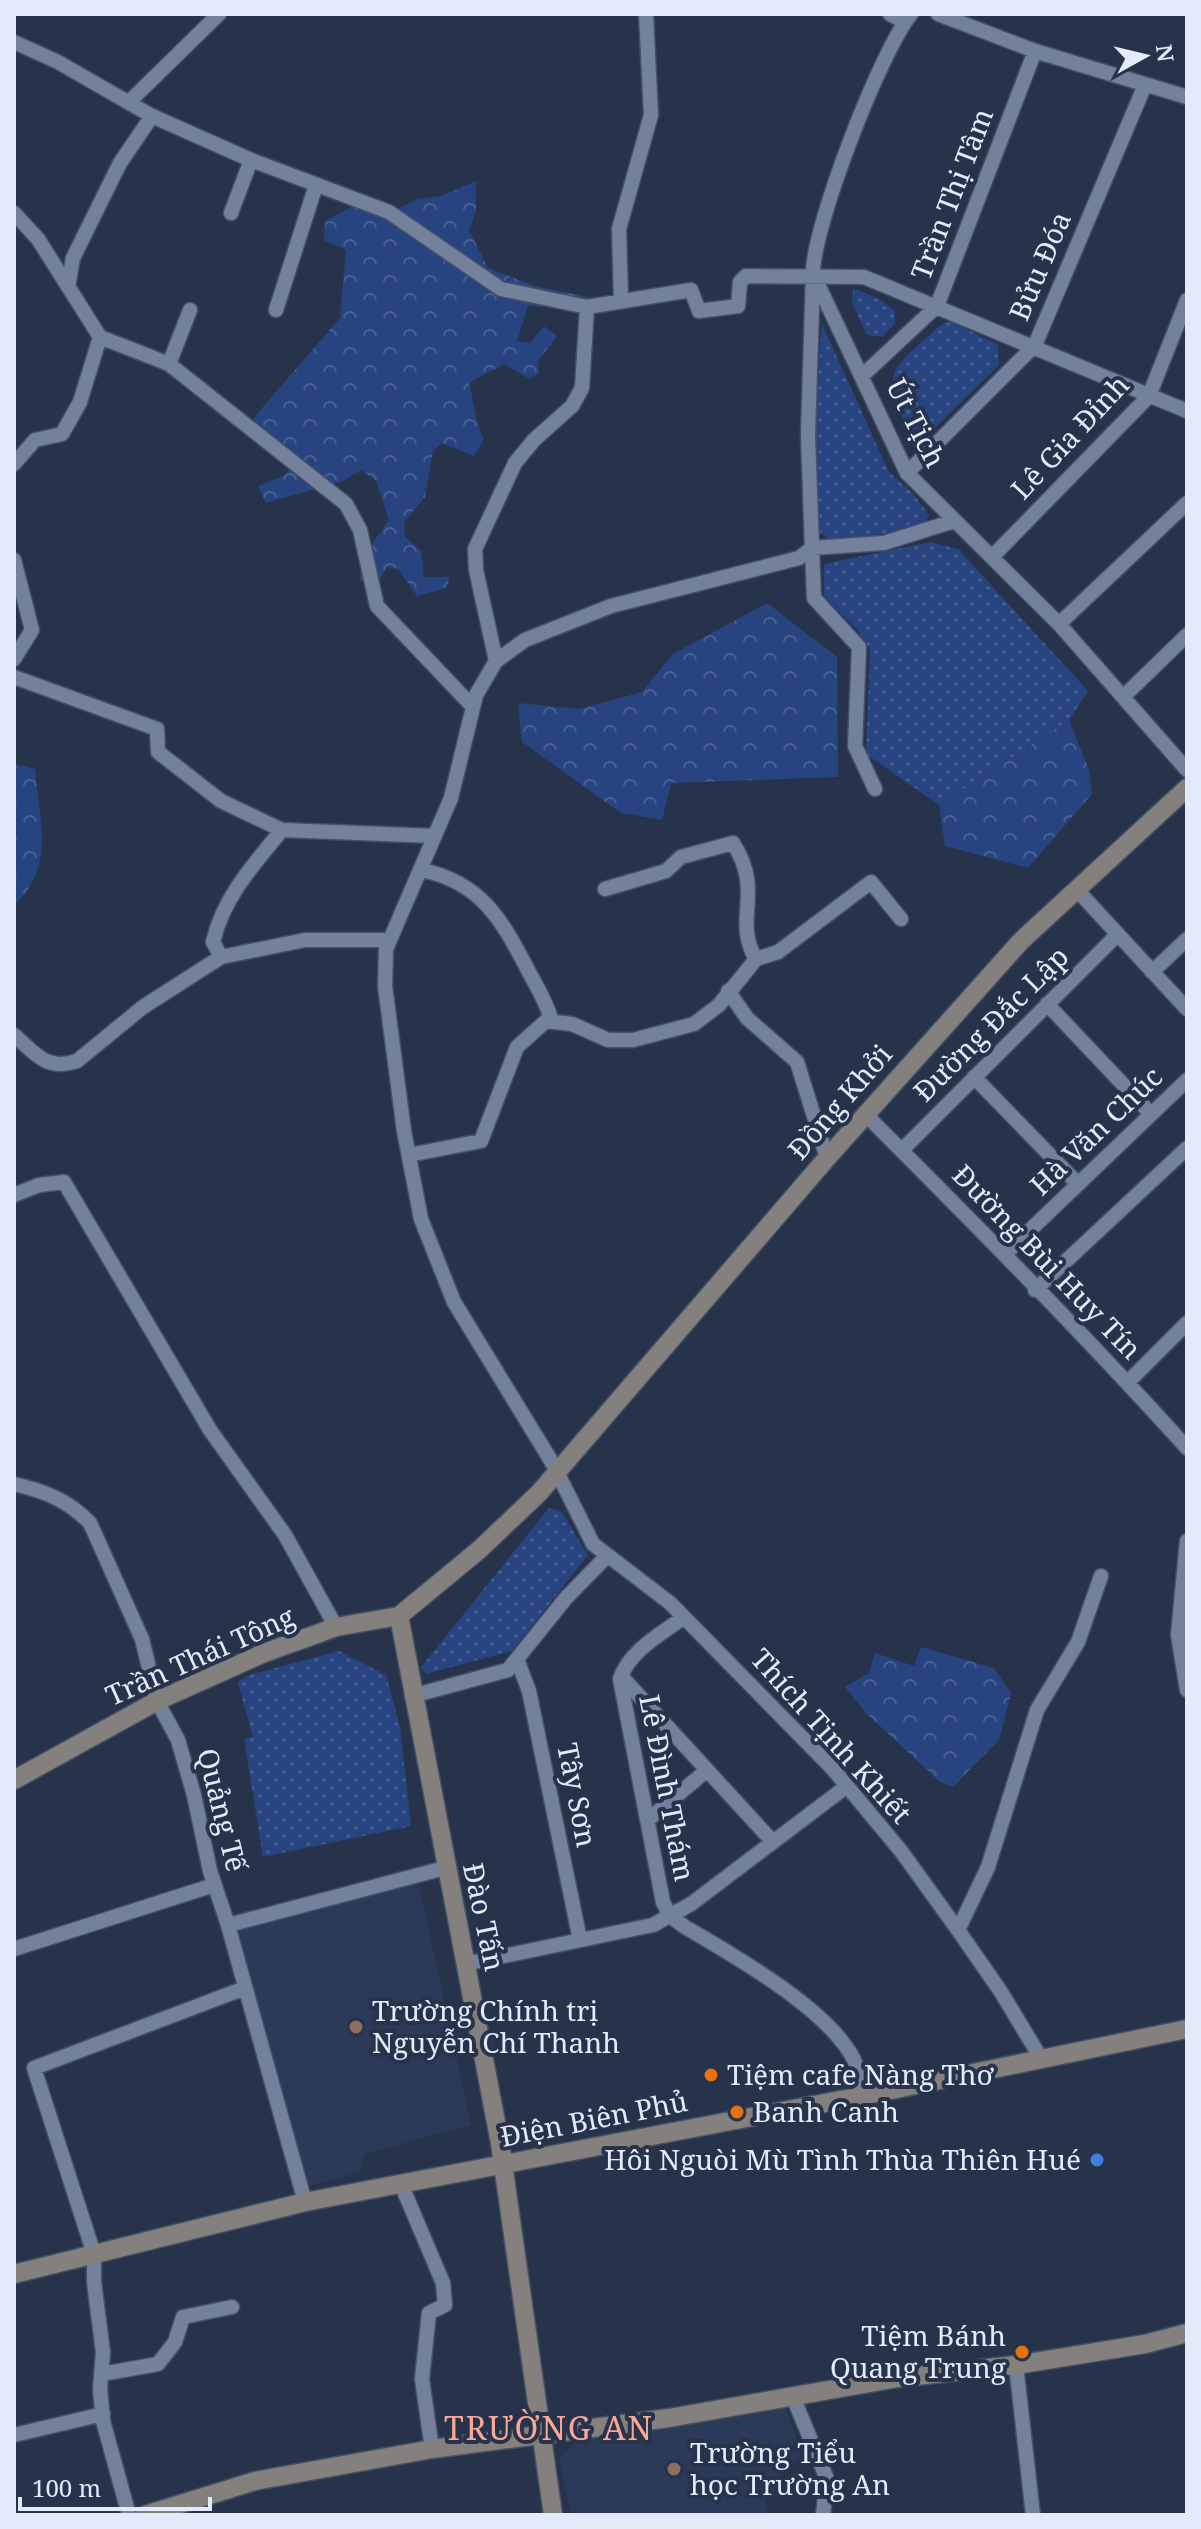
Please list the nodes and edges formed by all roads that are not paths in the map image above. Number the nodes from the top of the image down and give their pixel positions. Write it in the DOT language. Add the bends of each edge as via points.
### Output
graph roads {
  1 [pos="219,14"];
  2 [pos="646,14"];
  3 [pos="890,14"];
  4 [pos="946,15"];
  5 [pos="908,18"];
  6 [pos="14,42"];
  7 [pos="1035,51"];
  8 [pos="1145,85"];
  9 [pos="1187,97"];
  10 [pos="129,102"];
  11 [pos="152,116"];
  12 [pos="251,160"];
  13 [pos="316,185"];
  14 [pos="14,213"];
  15 [pos="231,213"];
  16 [pos="813,274"];
  17 [pos="68,287"];
  18 [pos="1187,300"];
  19 [pos="621,301"];
  20 [pos="937,306"];
  21 [pos="587,307"];
  22 [pos="190,310"];
  23 [pos="276,310"];
  24 [pos="100,337"];
  25 [pos="1035,345"];
  26 [pos="169,364"];
  27 [pos="863,375"];
  28 [pos="1149,396"];
  29 [pos="1187,411"];
  30 [pos="14,464"];
  31 [pos="907,473"];
  32 [pos="1187,503"];
  33 [pos="954,521"];
  34 [pos="812,548"];
  35 [pos="993,556"];
  36 [pos="14,560"];
  37 [pos="1059,624"];
  38 [pos="1187,635"];
  39 [pos="14,659"];
  40 [pos="496,661"];
  41 [pos="14,677"];
  42 [pos="1123,697"];
  43 [pos="473,707"];
  44 [pos="1187,770"];
  45 [pos="1187,788"];
  46 [pos="875,789"];
  47 [pos="282,830"];
  48 [pos="435,836"];
  49 [pos="422,870"];
  50 [pos="605,889"];
  51 [pos="1077,890"];
  52 [pos="901,919"];
  53 [pos="1118,934"];
  54 [pos="1187,939"];
  55 [pos="390,940"];
  56 [pos="221,957"];
  57 [pos="756,959"];
  58 [pos="1152,972"];
  59 [pos="728,991"];
  60 [pos="1047,1004"];
  61 [pos="1187,1009"];
  62 [pos="552,1022"];
  63 [pos="14,1035"];
  64 [pos="974,1077"];
  65 [pos="1187,1080"];
  66 [pos="1151,1114"];
  67 [pos="866,1115"];
  68 [pos="902,1150"];
  69 [pos="1186,1151"];
  70 [pos="409,1155"];
  71 [pos="827,1158"];
  72 [pos="1078,1184"];
  73 [pos="14,1195"];
  74 [pos="1005,1254"];
  75 [pos="1035,1290"];
  76 [pos="1187,1323"];
  77 [pos="1128,1382"];
  78 [pos="1187,1448"];
  79 [pos="556,1472"];
  80 [pos="14,1484"];
  81 [pos="1187,1541"];
  82 [pos="606,1557"];
  83 [pos="1101,1576"];
  84 [pos="399,1616"];
  85 [pos="684,1617"];
  86 [pos="336,1627"];
  87 [pos="518,1662"];
  88 [pos="621,1676"];
  89 [pos="1187,1690"];
  90 [pos="412,1696"];
  91 [pos="157,1701"];
  92 [pos="707,1770"];
  93 [pos="14,1780"];
  94 [pos="847,1786"];
  95 [pos="648,1820"];
  96 [pos="773,1842"];
  97 [pos="445,1868"];
  98 [pos="214,1885"];
  99 [pos="670,1916"];
  100 [pos="228,1925"];
  101 [pos="958,1930"];
  102 [pos="580,1940"];
  103 [pos="14,1949"];
  104 [pos="465,1964"];
  105 [pos="245,1988"];
  106 [pos="1187,2029"];
  107 [pos="1042,2060"];
  108 [pos="862,2096"];
  109 [pos="504,2165"];
  110 [pos="401,2184"];
  111 [pos="305,2202"];
  112 [pos="94,2254"];
  113 [pos="14,2274"];
  114 [pos="232,2307"];
  115 [pos="1187,2333"];
  116 [pos="1016,2365"];
  117 [pos="102,2374"];
  118 [pos="793,2397"];
  119 [pos="103,2414"];
  120 [pos="542,2434"];
  121 [pos="14,2435"];
  122 [pos="432,2449"];
  123 [pos="129,2515"];
  124 [pos="145,2515"];
  125 [pos="553,2515"];
  126 [pos="823,2515"];
  127 [pos="1033,2515"];
  1 -- 10 [label="street"];
  2 -- 19 [label="street" via="651,115 619,229"];
  3 -- 5 [label="street"];
  4 -- 7 [label="street"];
  5 -- 16 [label="street" via="881,69 833,190 813,255"];
  6 -- 10 [label="street"];
  7 -- 8 [label="street"];
  7 -- 20 [label="street, Trần Thị Tâm"];
  8 -- 9 [label="street"];
  8 -- 25 [label="street, Bửu Đóa"];
  10 -- 11 [label="street"];
  11 -- 12 [label="street"];
  11 -- 17 [label="street" via="120,163 73,258"];
  12 -- 13 [label="street"];
  12 -- 15 [label="street"];
  13 -- 21 [label="street" via="389,212 496,287"];
  13 -- 23 [label="street"];
  14 -- 17 [label="street" via="38,239"];
  16 -- 19 [label="street" via="746,276 740,282 738,306 699,311 691,290"];
  16 -- 20 [label="street" via="864,277"];
  16 -- 27 [label="street, Út Tịch"];
  16 -- 34 [label="street" via="808,435"];
  17 -- 24 [label="street"];
  18 -- 28 [label="street, Lê Gia Đỉnh"];
  19 -- 21 [label="street"];
  20 -- 25 [label="street"];
  20 -- 27 [label="street, Trần Thị Tâm"];
  21 -- 40 [label="street" via="585,379 578,397 515,463 475,549"];
  22 -- 26 [label="street"];
  24 -- 26 [label="street"];
  24 -- 30 [label="street" via="85,388 62,434 35,440"];
  25 -- 28 [label="street"];
  25 -- 31 [label="street, Bửu Đóa"];
  26 -- 43 [label="street" via="346,504 360,530 377,606"];
  27 -- 31 [label="street, Út Tịch"];
  28 -- 29 [label="street"];
  28 -- 35 [label="street, Lê Gia Đỉnh"];
  31 -- 33 [label="street, Út Tịch"];
  32 -- 37 [label="street"];
  33 -- 34 [label="street" via="884,543"];
  33 -- 35 [label="street, Út Tịch"];
  34 -- 40 [label="street" via="799,558 575,618 525,640"];
  34 -- 46 [label="street" via="814,598 859,647 855,746"];
  35 -- 37 [label="street, Út Tịch"];
  36 -- 39 [label="street" via="32,630"];
  37 -- 42 [label="street, Út Tịch"];
  38 -- 42 [label="street"];
  40 -- 43 [label="street, Thích Tịnh Khiết"];
  41 -- 47 [label="street" via="157,729 158,752 221,801"];
  42 -- 44 [label="street, Út Tịch"];
  43 -- 48 [label="street, Thích Tịnh Khiết" via="451,798"];
  45 -- 51 [label="street, Đồng Khởi"];
  47 -- 48 [label="street"];
  47 -- 56 [label="street" via="245,874 218,918 213,942"];
  48 -- 49 [label="street, Thích Tịnh Khiết"];
  49 -- 55 [label="street, Thích Tịnh Khiết"];
  49 -- 62 [label="street" via="448,875 480,897 505,924 547,1001"];
  50 -- 57 [label="street" via="666,871 681,857 733,843 748,868 747,945"];
  51 -- 53 [label="street"];
  51 -- 67 [label="street, Đồng Khởi" via="1021,941"];
  52 -- 57 [label="street" via="871,882 778,952"];
  53 -- 58 [label="street"];
  53 -- 60 [label="street, Đường Đắc Lập"];
  54 -- 58 [label="street"];
  55 -- 56 [label="street" via="305,940"];
  55 -- 70 [label="street, Thích Tịnh Khiết" via="385,986"];
  56 -- 63 [label="street" via="143,1007 77,1061 50,1065"];
  57 -- 59 [label="street"];
  58 -- 61 [label="street"];
  59 -- 62 [label="street" via="694,1024 633,1040 608,1040 572,1024"];
  59 -- 71 [label="street" via="747,1018 797,1062"];
  60 -- 64 [label="street, Đường Đắc Lập"];
  60 -- 66 [label="street"];
  62 -- 70 [label="street" via="546,1021 517,1047 481,1141"];
  64 -- 68 [label="street, Đường Đắc Lập"];
  64 -- 72 [label="street"];
  65 -- 66 [label="street, Hà Văn Chúc"];
  66 -- 72 [label="street, Hà Văn Chúc"];
  67 -- 68 [label="street, Đường Bùi Huy Tín"];
  67 -- 71 [label="street, Đồng Khởi"];
  68 -- 74 [label="street, Đường Bùi Huy Tín"];
  69 -- 75 [label="street"];
  70 -- 79 [label="street, Thích Tịnh Khiết" via="421,1219 454,1302"];
  71 -- 79 [label="street, Đồng Khởi"];
  72 -- 74 [label="street, Hà Văn Chúc"];
  73 -- 86 [label="street" via="64,1182 210,1430 285,1535"];
  74 -- 75 [label="street, Đường Bùi Huy Tín"];
  75 -- 77 [label="street, Đường Bùi Huy Tín"];
  76 -- 77 [label="street"];
  77 -- 78 [label="street, Đường Bùi Huy Tín"];
  79 -- 82 [label="street, Thích Tịnh Khiết" via="593,1544"];
  79 -- 84 [label="street, Trần Thái Tông" via="479,1550"];
  80 -- 91 [label="street, Quảng Tế" via="44,1491 75,1507 90,1523 142,1639"];
  81 -- 89 [label="street" via="1178,1635"];
  82 -- 85 [label="street, Thích Tịnh Khiết"];
  82 -- 87 [label="street" via="566,1598"];
  83 -- 101 [label="street" via="1078,1642 1037,1710 988,1867"];
  84 -- 86 [label="street, Trần Thái Tông"];
  84 -- 90 [label="street, Đào Tấn"];
  85 -- 88 [label="street, Lê Đình Thám" via="636,1654"];
  85 -- 94 [label="street, Thích Tịnh Khiết"];
  86 -- 91 [label="street, Trần Thái Tông"];
  87 -- 90 [label="street" via="503,1674"];
  87 -- 102 [label="street, Tây Sơn" via="529,1691"];
  88 -- 92 [label="street"];
  88 -- 95 [label="street, Lê Đình Thám"];
  90 -- 97 [label="street, Đào Tấn"];
  91 -- 93 [label="street, Trần Thái Tông"];
  91 -- 98 [label="street, Quảng Tế" via="178,1740"];
  92 -- 95 [label="street"];
  92 -- 96 [label="street"];
  94 -- 96 [label="street"];
  94 -- 101 [label="street, Thích Tịnh Khiết"];
  95 -- 99 [label="street, Lê Đình Thám"];
  96 -- 99 [label="street"];
  97 -- 100 [label="street"];
  97 -- 104 [label="street, Đào Tấn"];
  98 -- 100 [label="street, Quảng Tế"];
  98 -- 103 [label="street"];
  99 -- 102 [label="street" via="653,1925"];
  99 -- 108 [label="street, Lê Đình Thám" via="818,2016 855,2062"];
  100 -- 105 [label="street, Quảng Tế"];
  101 -- 107 [label="street, Thích Tịnh Khiết"];
  102 -- 104 [label="street"];
  104 -- 109 [label="street, Đào Tấn"];
  105 -- 111 [label="street, Quảng Tế"];
  105 -- 112 [label="street" via="34,2068"];
  106 -- 107 [label="street, Điện Biên Phủ"];
  107 -- 108 [label="street, Điện Biên Phủ"];
  108 -- 109 [label="street, Điện Biên Phủ"];
  109 -- 110 [label="street, Điện Biên Phủ"];
  109 -- 120 [label="street, Đào Tấn"];
  110 -- 111 [label="street, Điện Biên Phủ"];
  110 -- 122 [label="street" via="443,2283 445,2305 429,2313 422,2379"];
  111 -- 112 [label="street, Điện Biên Phủ"];
  112 -- 113 [label="street, Điện Biên Phủ"];
  112 -- 117 [label="street"];
  114 -- 117 [label="street" via="183,2317 175,2342 158,2364"];
  115 -- 116 [label="street"];
  116 -- 118 [label="street"];
  116 -- 127 [label="street"];
  117 -- 119 [label="street"];
  118 -- 120 [label="street"];
  118 -- 126 [label="street" via="827,2479"];
  119 -- 121 [label="street"];
  119 -- 123 [label="street"];
  120 -- 122 [label="street"];
  120 -- 125 [label="street, Đào Tấn"];
  122 -- 124 [label="street" via="255,2481"];
}
